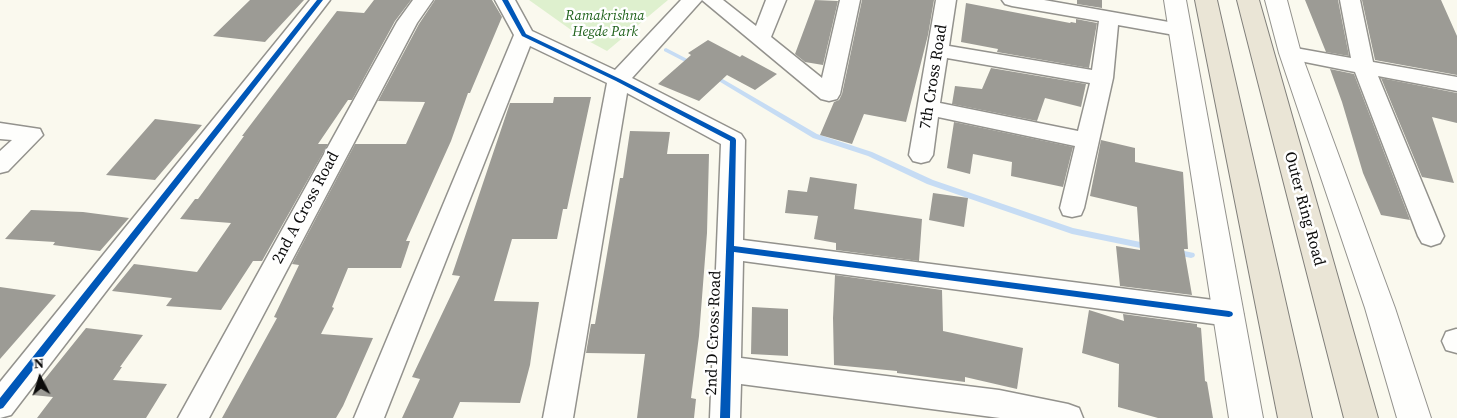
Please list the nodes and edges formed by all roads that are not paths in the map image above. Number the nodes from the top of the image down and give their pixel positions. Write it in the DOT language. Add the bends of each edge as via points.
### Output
graph roads {
  1 [pos="320,0"];
  2 [pos="423,0"];
  3 [pos="505,0"];
  4 [pos="692,0"];
  5 [pos="711,0"];
  6 [pos="776,0"];
  7 [pos="850,0"];
  8 [pos="946,0"];
  9 [pos="1012,0"];
  10 [pos="1175,0"];
  11 [pos="1206,0"];
  12 [pos="1248,0"];
  13 [pos="1276,0"];
  14 [pos="1350,0"];
  15 [pos="1109,18"];
  16 [pos="1180,30"];
  17 [pos="524,35"];
  18 [pos="760,39"];
  19 [pos="938,50"];
  20 [pos="1290,53"];
  21 [pos="1363,66"];
  22 [pos="1102,78"];
  23 [pos="618,80"];
  24 [pos="1457,84"];
  25 [pos="929,108"];
  26 [pos="0,130"];
  27 [pos="1087,141"];
  28 [pos="921,155"];
  29 [pos="0,165"];
  30 [pos="1072,208"];
  31 [pos="1431,236"];
  32 [pos="731,249"];
  33 [pos="1229,314"];
  34 [pos="727,369"];
  35 [pos="0,406"];
  36 [pos="193,418"];
  37 [pos="369,418"];
  38 [pos="558,418"];
  39 [pos="724,418"];
  40 [pos="1068,418"];
  41 [pos="1246,418"];
  42 [pos="1296,418"];
  43 [pos="1361,418"];
  44 [pos="1414,418"];
  1 -- 35 [label="street"];
  2 -- 36 [label="street, 2nd A Cross Road" via="407,22"];
  3 -- 17 [label="street"];
  4 -- 23 [label="street"];
  5 -- 18 [label="street"];
  6 -- 18 [label="street"];
  7 -- 18 [label="street" via="829,94"];
  8 -- 19 [label="street, 7th Cross Road"];
  9 -- 15 [label="street"];
  10 -- 16 [label="street"];
  11 -- 42 [label="highway"];
  12 -- 43 [label="highway, Outer Ring Road"];
  13 -- 20 [label="street"];
  14 -- 21 [label="street"];
  15 -- 16 [label="street"];
  15 -- 22 [label="street"];
  16 -- 33 [label="street"];
  17 -- 23 [label="street"];
  17 -- 37 [label="street"];
  19 -- 22 [label="street"];
  19 -- 25 [label="street, 7th Cross Road"];
  20 -- 21 [label="street"];
  20 -- 44 [label="street" via="1380,308"];
  21 -- 24 [label="street"];
  21 -- 31 [label="street"];
  22 -- 27 [label="street"];
  23 -- 32 [label="street, 2nd D Cross Road" via="733,140"];
  23 -- 38 [label="street"];
  25 -- 27 [label="street"];
  25 -- 28 [label="street, 7th Cross Road"];
  26 -- 29 [label="street" via="32,135"];
  27 -- 30 [label="street"];
  32 -- 33 [label="street"];
  32 -- 34 [label="street, 2nd D Cross Road"];
  33 -- 41 [label="street"];
  34 -- 39 [label="street, 2nd D Cross Road"];
  34 -- 40 [label="street" via="999,404"];
}
